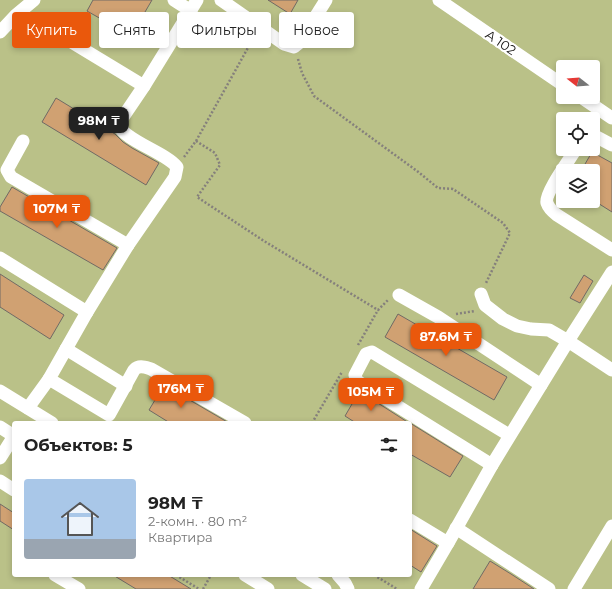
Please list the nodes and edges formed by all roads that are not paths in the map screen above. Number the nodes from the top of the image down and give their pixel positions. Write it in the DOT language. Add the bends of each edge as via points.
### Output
graph roads {
  1 [pos="34,0"];
  2 [pos="174,0"];
  3 [pos="220,0"];
  4 [pos="326,0"];
  5 [pos="439,0"];
  6 [pos="194,5"];
  7 [pos="0,32"];
  8 [pos="82,48"];
  9 [pos="556,80"];
  10 [pos="144,86"];
  11 [pos="591,104"];
  12 [pos="612,118"];
  13 [pos="600,139"];
  14 [pos="23,141"];
  15 [pos="612,146"];
  16 [pos="572,156"];
  17 [pos="128,246"];
  18 [pos="612,250"];
  19 [pos="0,258"];
  20 [pos="612,272"];
  21 [pos="481,294"];
  22 [pos="399,295"];
  23 [pos="87,312"];
  24 [pos="568,341"];
  25 [pos="66,349"];
  26 [pos="612,370"];
  27 [pos="49,379"];
  28 [pos="541,385"];
  29 [pos="126,386"];
  30 [pos="0,391"];
  31 [pos="28,408"];
  32 [pos="107,419"];
  33 [pos="49,421"];
  34 [pos="242,421"];
  35 [pos="0,427"];
  36 [pos="12,435"];
  37 [pos="509,435"];
  38 [pos="12,439"];
  39 [pos="0,458"];
  40 [pos="492,465"];
  41 [pos="0,481"];
  42 [pos="12,489"];
  43 [pos="412,521"];
  44 [pos="612,526"];
  45 [pos="456,528"];
  46 [pos="448,543"];
  47 [pos="59,577"];
  48 [pos="248,577"];
  49 [pos="305,577"];
  50 [pos="340,577"];
  51 [pos="79,589"];
  52 [pos="268,589"];
  53 [pos="325,589"];
  54 [pos="348,589"];
  55 [pos="421,589"];
  56 [pos="549,589"];
  57 [pos="574,589"];
  1 -- 7 [label="street"];
  2 -- 6 [label="street"];
  3 -- 4 [label="street" via="284,44 294,47"];
  5 -- 9 [label="street, А 102"];
  6 -- 10 [label="street"];
  8 -- 10 [label="street"];
  10 -- 17 [label="street" via="121,120 120,128 177,167 175,177"];
  11 -- 12 [label="street"];
  13 -- 15 [label="street"];
  14 -- 17 [label="street" via="7,170 11,177"];
  16 -- 18 [label="street" via="548,193 546,202 550,210"];
  17 -- 23 [label="street"];
  19 -- 23 [label="street"];
  20 -- 24 [label="street"];
  21 -- 24 [label="street" via="485,306 503,319 517,326 549,330"];
  22 -- 28 [label="street" via="438,317"];
  23 -- 25 [label="street"];
  24 -- 26 [label="street"];
  24 -- 28 [label="street"];
  25 -- 27 [label="street"];
  25 -- 29 [label="street"];
  27 -- 31 [label="street"];
  27 -- 32 [label="street"];
  28 -- 37 [label="street"];
  29 -- 32 [label="street"];
  29 -- 34 [label="street" via="134,370 140,366 151,369"];
  30 -- 31 [label="street"];
  31 -- 33 [label="street"];
  35 -- 36 [label="street"];
  37 -- 40 [label="street"];
  37 -- 40 [label="street" via="372,352 366,354 355,375 356,381"];
  38 -- 39 [label="street"];
  40 -- 45 [label="street"];
  41 -- 42 [label="street"];
  43 -- 46 [label="street"];
  44 -- 57 [label="street"];
  45 -- 46 [label="street"];
  45 -- 56 [label="street"];
  46 -- 55 [label="street"];
  47 -- 51 [label="street"];
  48 -- 52 [label="street"];
  49 -- 53 [label="street"];
  50 -- 54 [label="street"];
}
